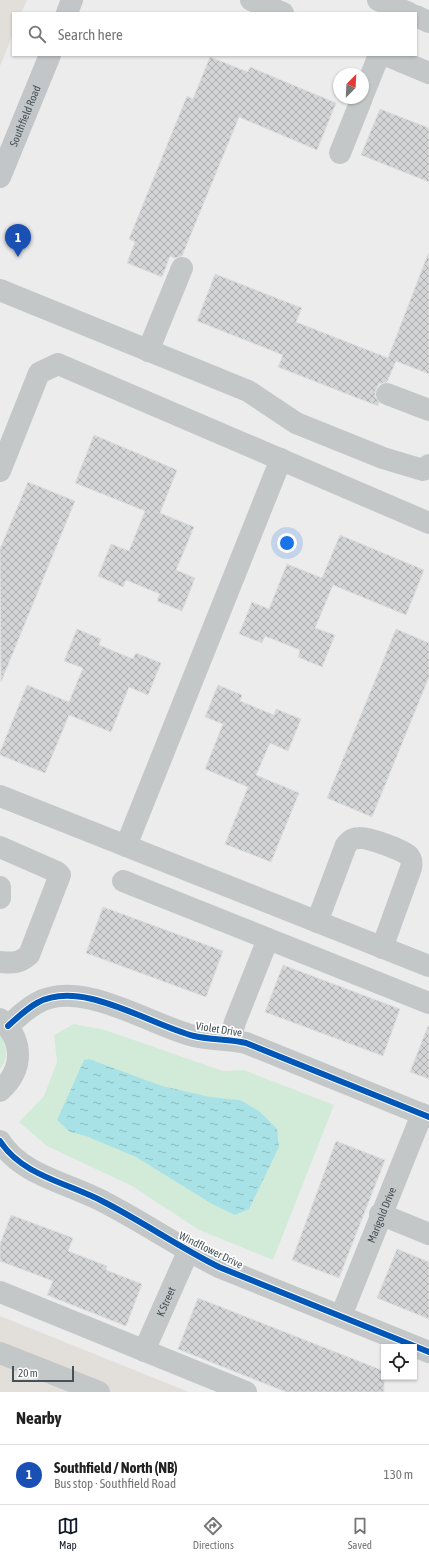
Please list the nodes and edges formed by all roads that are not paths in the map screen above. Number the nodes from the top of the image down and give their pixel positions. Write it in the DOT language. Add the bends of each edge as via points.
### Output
graph roads {
  1 [pos="72,0"];
  2 [pos="251,0"];
  3 [pos="67,12"];
  4 [pos="281,12"];
  5 [pos="417,16"];
  6 [pos="429,22"];
  7 [pos="50,56"];
  8 [pos="378,56"];
  9 [pos="388,56"];
  10 [pos="429,73"];
  11 [pos="369,79"];
  12 [pos="360,104"];
  13 [pos="340,152"];
  14 [pos="0,177"];
  15 [pos="182,268"];
  16 [pos="0,290"];
  17 [pos="148,351"];
  18 [pos="387,394"];
  19 [pos="429,410"];
  20 [pos="281,460"];
  21 [pos="429,465"];
  22 [pos="0,471"];
  23 [pos="429,523"];
  24 [pos="0,796"];
  25 [pos="126,846"];
  26 [pos="0,847"];
  27 [pos="123,881"];
  28 [pos="0,887"];
  29 [pos="0,898"];
  30 [pos="317,922"];
  31 [pos="268,939"];
  32 [pos="382,948"];
  33 [pos="0,962"];
  34 [pos="429,966"];
  35 [pos="429,1003"];
  36 [pos="4,1022"];
  37 [pos="230,1040"];
  38 [pos="0,1091"];
  39 [pos="425,1115"];
  40 [pos="2,1152"];
  41 [pos="380,1214"];
  42 [pos="429,1234"];
  43 [pos="188,1252"];
  44 [pos="0,1292"];
  45 [pos="341,1316"];
  46 [pos="144,1351"];
  47 [pos="429,1352"];
  48 [pos="0,1353"];
  49 [pos="99,1392"];
  50 [pos="246,1392"];
  1 -- 3 [label="main road"];
  2 -- 4 [label="street"];
  5 -- 6 [label="street"];
  7 -- 14 [label="main road, Southfield Road"];
  8 -- 11 [label="street"];
  9 -- 10 [label="street"];
  12 -- 13 [label="street"];
  15 -- 17 [label="street"];
  16 -- 17 [label="street"];
  17 -- 21 [label="street" via="248,391 296,423 383,458 423,470"];
  18 -- 19 [label="street"];
  20 -- 22 [label="street" via="58,364 40,373"];
  20 -- 23 [label="street"];
  20 -- 25 [label="street"];
  24 -- 25 [label="street"];
  25 -- 30 [label="street"];
  26 -- 33 [label="street" via="60,875 29,955 21,962"];
  27 -- 31 [label="street"];
  28 -- 29 [label="street"];
  30 -- 32 [label="street"];
  30 -- 32 [label="street" via="350,840 366,838 406,853 412,862 411,868"];
  31 -- 35 [label="street"];
  31 -- 37 [label="street"];
  32 -- 34 [label="street"];
  36 -- 37 [label="street, Violet Drive" via="38,1002 57,996 73,996 120,1008 194,1036"];
  36 -- 38 [label="street" via="17,1042 18,1057 16,1071"];
  37 -- 39 [label="street, Violet Drive" via="263,1050"];
  39 -- 41 [label="street, Marigold Drive"];
  40 -- 43 [label="street, Windflower Drive" via="41,1174 102,1201"];
  41 -- 42 [label="street"];
  41 -- 45 [label="street, Marigold Drive"];
  43 -- 45 [label="street, Windflower Drive"];
  43 -- 46 [label="street, K Street"];
  44 -- 46 [label="street"];
  45 -- 47 [label="street, Windflower Drive"];
  46 -- 50 [label="street"];
  48 -- 49 [label="street"];
}
